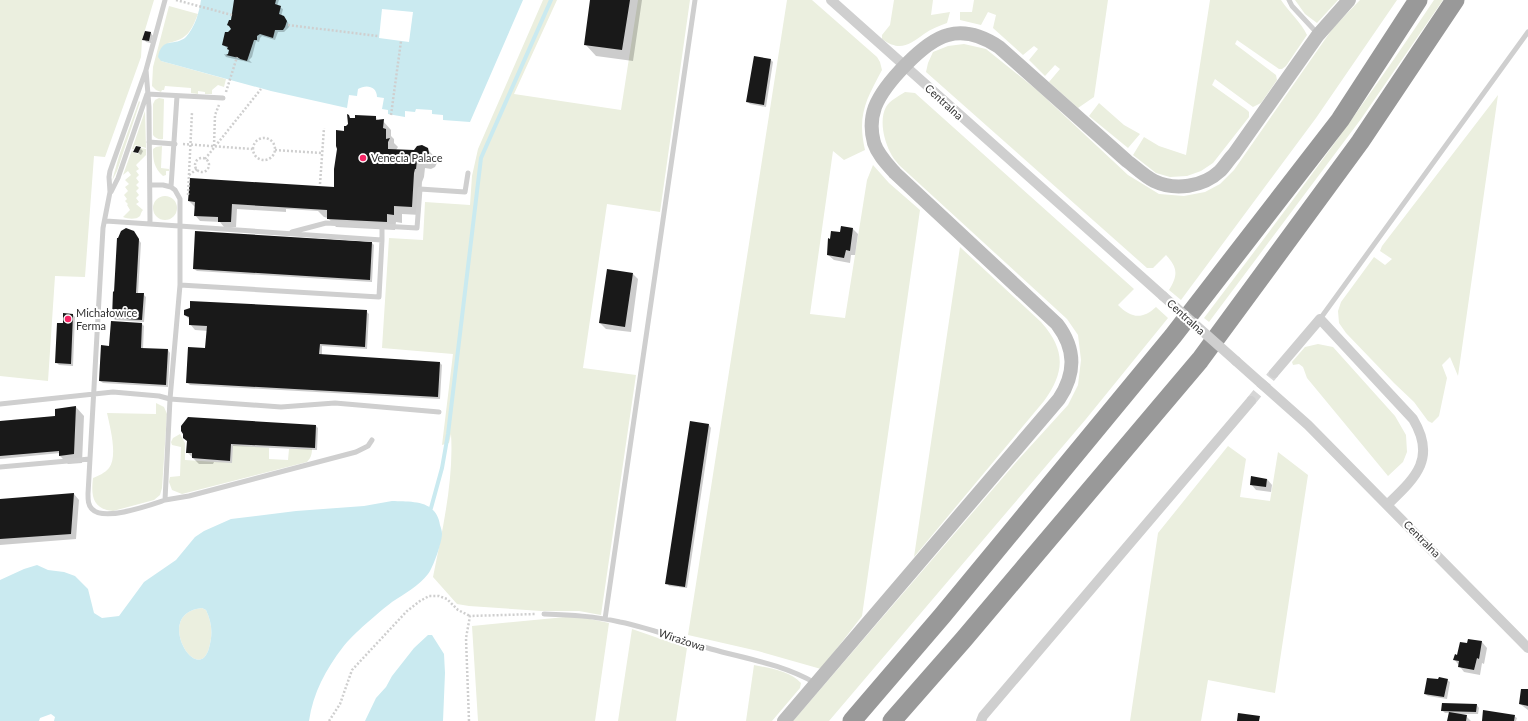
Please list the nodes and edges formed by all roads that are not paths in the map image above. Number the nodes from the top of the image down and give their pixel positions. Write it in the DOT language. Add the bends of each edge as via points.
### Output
graph roads {
  1 [pos="165,0"];
  2 [pos="695,0"];
  3 [pos="831,0"];
  4 [pos="1288,0"];
  5 [pos="1349,0"];
  6 [pos="1418,0"];
  7 [pos="1455,0"];
  8 [pos="1528,32"];
  9 [pos="1318,35"];
  10 [pos="904,66"];
  11 [pos="146,70"];
  12 [pos="147,94"];
  13 [pos="177,96"];
  14 [pos="223,98"];
  15 [pos="149,142"];
  16 [pos="175,144"];
  17 [pos="468,173"];
  18 [pos="150,185"];
  19 [pos="171,187"];
  20 [pos="110,192"];
  21 [pos="106,221"];
  22 [pos="150,224"];
  23 [pos="180,225"];
  24 [pos="382,226"];
  25 [pos="287,233"];
  26 [pos="382,240"];
  27 [pos="180,285"];
  28 [pos="1320,319"];
  29 [pos="1274,373"];
  30 [pos="94,394"];
  31 [pos="170,399"];
  32 [pos="1251,401"];
  33 [pos="0,404"];
  34 [pos="439,412"];
  35 [pos="372,440"];
  36 [pos="90,459"];
  37 [pos="0,467"];
  38 [pos="165,500"];
  39 [pos="1388,505"];
  40 [pos="544,614"];
  41 [pos="605,619"];
  42 [pos="1528,648"];
  43 [pos="816,683"];
  44 [pos="784,721"];
  45 [pos="852,721"];
  46 [pos="892,721"];
  47 [pos="981,721"];
  1 -- 11 [label="lane"];
  2 -- 41 [label="lane"];
  3 -- 10 [label="street, Centralna"];
  4 -- 9 [label="lane"];
  5 -- 9 [label="street"];
  6 -- 45 [label="highway" via="1340,120 1173,336"];
  7 -- 46 [label="highway" via="1360,142 1200,360"];
  8 -- 28 [label="lane"];
  9 -- 10 [label="street" via="1224,166 1211,177 1192,185 1164,185 1146,176 988,39 962,33 949,34 932,42"];
  10 -- 39 [label="street, Centralna, bridge" via="1308,425"];
  10 -- 43 [label="street" via="875,107 873,135 880,156 1057,324 1070,350 1071,372 1059,399"];
  11 -- 12 [label="lane"];
  11 -- 20 [label="lane" via="110,171"];
  12 -- 13 [label="lane"];
  12 -- 15 [label="lane"];
  12 -- 20 [label="lane" via="118,178"];
  13 -- 14 [label="lane"];
  13 -- 16 [label="lane"];
  15 -- 16 [label="lane"];
  15 -- 18 [label="lane"];
  16 -- 19 [label="lane"];
  17 -- 24 [label="lane" via="465,192 420,189 417,228"];
  18 -- 19 [label="lane"];
  18 -- 22 [label="lane"];
  19 -- 23 [label="lane" via="179,195"];
  20 -- 21 [label="lane"];
  21 -- 22 [label="lane"];
  21 -- 30 [label="lane" via="103,233"];
  22 -- 23 [label="lane"];
  23 -- 25 [label="lane"];
  23 -- 27 [label="lane"];
  24 -- 25 [label="lane" via="326,223"];
  24 -- 26 [label="lane"];
  25 -- 26 [label="lane"];
  26 -- 27 [label="lane" via="379,297"];
  27 -- 31 [label="lane"];
  28 -- 29 [label="street"];
  28 -- 39 [label="street" via="1413,419 1420,432 1423,449 1419,470"];
  30 -- 31 [label="lane" via="131,393"];
  30 -- 33 [label="lane"];
  30 -- 36 [label="lane"];
  31 -- 34 [label="lane" via="281,407 334,403"];
  31 -- 38 [label="lane"];
  32 -- 47 [label="street"];
  35 -- 38 [label="lane" via="368,446 356,452"];
  36 -- 37 [label="lane"];
  36 -- 38 [label="lane" via="89,504 96,512 122,512"];
  39 -- 42 [label="street, Centralna"];
  40 -- 41 [label="lane, Wirażowa"];
  41 -- 43 [label="lane, Wirażowa" via="773,664"];
  43 -- 44 [label="street"];
}
